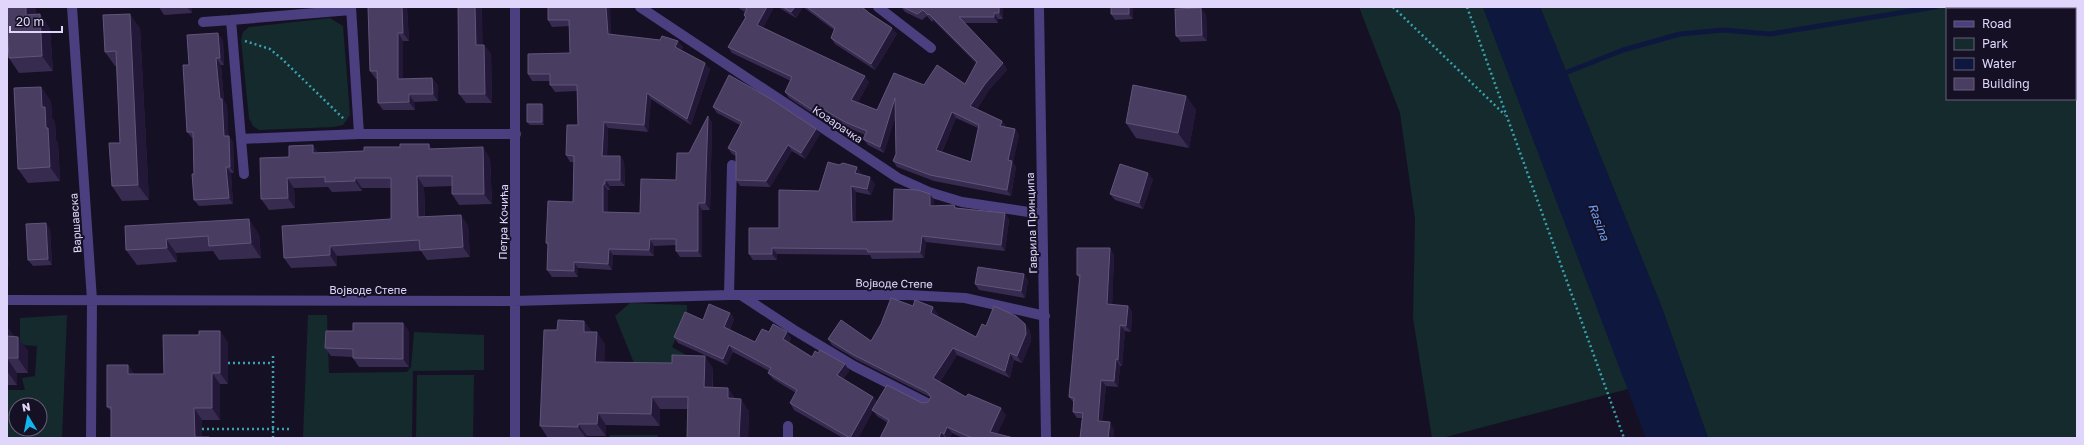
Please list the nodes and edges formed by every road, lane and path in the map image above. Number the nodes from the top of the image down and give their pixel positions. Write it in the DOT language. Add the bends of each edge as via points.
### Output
graph roads {
  1 [pos="72,7"];
  2 [pos="515,7"];
  3 [pos="640,7"];
  4 [pos="878,7"];
  5 [pos="1039,7"];
  6 [pos="1393,7"];
  7 [pos="1467,7"];
  8 [pos="351,8"];
  9 [pos="232,20"];
  10 [pos="203,22"];
  11 [pos="233,39"];
  12 [pos="931,48"];
  13 [pos="1506,116"];
  14 [pos="358,124"];
  15 [pos="359,134"];
  16 [pos="516,134"];
  17 [pos="241,139"];
  18 [pos="732,165"];
  19 [pos="244,174"];
  20 [pos="1042,214"];
  21 [pos="729,295"];
  22 [pos="741,295"];
  23 [pos="7,300"];
  24 [pos="92,300"];
  25 [pos="514,301"];
  26 [pos="1045,316"];
  27 [pos="273,354"];
  28 [pos="228,363"];
  29 [pos="273,363"];
  30 [pos="929,404"];
  31 [pos="788,426"];
  32 [pos="202,429"];
  33 [pos="273,429"];
  34 [pos="289,429"];
  35 [pos="91,438"];
  36 [pos="273,438"];
  37 [pos="515,438"];
  38 [pos="788,438"];
  39 [pos="1046,438"];
  40 [pos="1624,438"];
  1 -- 24 [label="street, Варшавска"];
  2 -- 16 [label="street, Петра Кочића"];
  3 -- 20 [label="street, Козарачка" via="898,178 929,192 962,202"];
  4 -- 12 [label="street"];
  5 -- 20 [label="street, Гаврила Принципа"];
  6 -- 13 [label="path"];
  7 -- 13 [label="path"];
  8 -- 9 [label="street"];
  8 -- 14 [label="street"];
  9 -- 10 [label="street"];
  9 -- 11 [label="street"];
  11 -- 14 [label="path" via="270,49 346,121"];
  11 -- 17 [label="street"];
  13 -- 40 [label="path"];
  14 -- 15 [label="street"];
  15 -- 16 [label="street"];
  15 -- 17 [label="street"];
  16 -- 25 [label="street, Петра Кочића"];
  17 -- 19 [label="street"];
  18 -- 21 [label="street"];
  20 -- 26 [label="street, Гаврила Принципа"];
  21 -- 22 [label="street, Војводе Степе"];
  21 -- 25 [label="street, Војводе Степе"];
  22 -- 26 [label="street, Војводе Степе" via="937,296 965,298"];
  22 -- 30 [label="street" via="854,366"];
  23 -- 24 [label="street, Војводе Степе"];
  24 -- 25 [label="street, Војводе Степе"];
  24 -- 35 [label="street, Варшавска"];
  25 -- 37 [label="street, Петра Кочића"];
  26 -- 39 [label="street, Гаврила Принципа"];
  27 -- 29 [label="path"];
  28 -- 29 [label="path"];
  29 -- 33 [label="path"];
  31 -- 38 [label="street"];
  32 -- 33 [label="path"];
  33 -- 34 [label="path"];
  33 -- 36 [label="path"];
}
